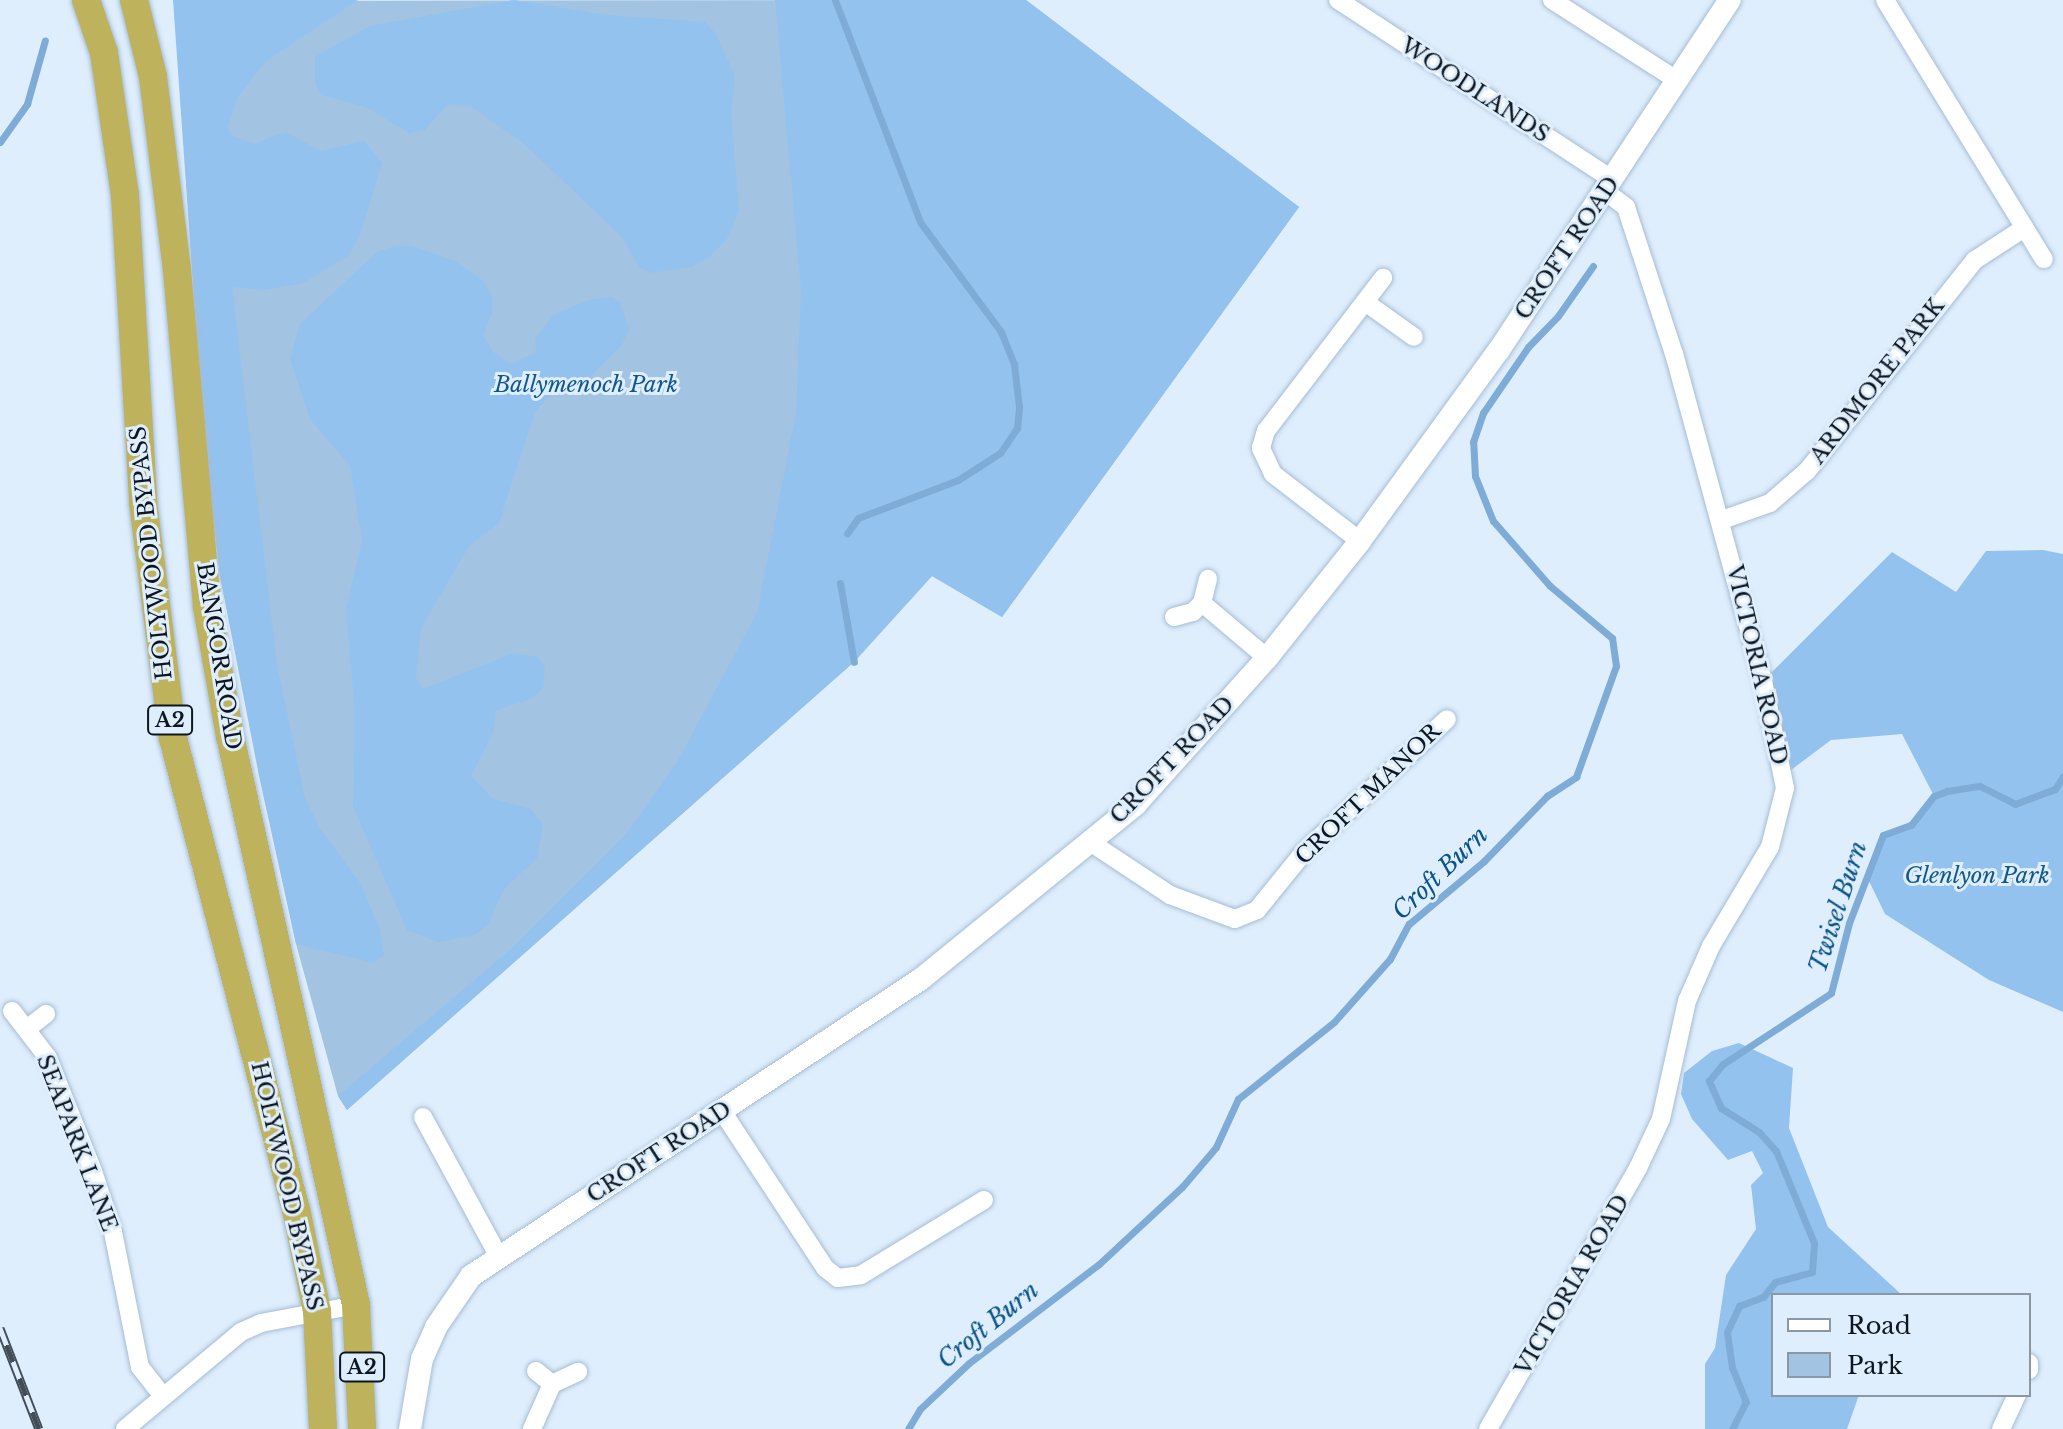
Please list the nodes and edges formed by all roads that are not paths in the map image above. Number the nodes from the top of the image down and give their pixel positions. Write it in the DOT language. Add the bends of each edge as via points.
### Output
graph roads {
  1 [pos="86,0"];
  2 [pos="134,0"];
  3 [pos="1338,0"];
  4 [pos="1552,0"];
  5 [pos="1730,0"];
  6 [pos="1885,0"];
  7 [pos="1678,81"];
  8 [pos="1609,186"];
  9 [pos="2024,228"];
  10 [pos="2044,259"];
  11 [pos="1383,278"];
  12 [pos="1365,302"];
  13 [pos="1414,337"];
  14 [pos="1722,520"];
  15 [pos="1360,541"];
  16 [pos="1208,579"];
  17 [pos="1202,603"];
  18 [pos="1174,617"];
  19 [pos="1267,658"];
  20 [pos="1447,719"];
  21 [pos="1090,842"];
  22 [pos="12,1011"];
  23 [pos="46,1014"];
  24 [pos="28,1028"];
  25 [pos="722,1111"];
  26 [pos="423,1117"];
  27 [pos="984,1200"];
  28 [pos="498,1255"];
  29 [pos="356,1305"];
  30 [pos="317,1311"];
  31 [pos="536,1371"];
  32 [pos="578,1372"];
  33 [pos="552,1384"];
  34 [pos="163,1396"];
  35 [pos="2016,1397"];
  36 [pos="125,1429"];
  37 [pos="323,1429"];
  38 [pos="362,1429"];
  39 [pos="410,1429"];
  40 [pos="532,1429"];
  41 [pos="1488,1429"];
  42 [pos="2001,1429"];
  1 -- 30 [label="highway, HOLYWOOD BYPASS / A2" via="104,53 125,195 143,502 173,738 256,1048"];
  2 -- 29 [label="highway, BANGOR ROAD / A2" via="153,77 177,270 207,607 230,736"];
  3 -- 8 [label="street, WOODLANDS"];
  4 -- 7 [label="street"];
  5 -- 7 [label="street, CROFT ROAD"];
  6 -- 9 [label="street"];
  7 -- 8 [label="street, CROFT ROAD"];
  8 -- 14 [label="street, VICTORIA ROAD" via="1626,207"];
  8 -- 15 [label="street, CROFT ROAD"];
  9 -- 10 [label="street"];
  9 -- 14 [label="street, ARDMORE PARK" via="1975,260 1807,471 1770,503"];
  11 -- 12 [label="street"];
  12 -- 13 [label="street"];
  12 -- 15 [label="street" via="1266,431 1261,448 1273,474"];
  14 -- 41 [label="street, VICTORIA ROAD" via="1785,788 1770,847 1711,946 1687,1001 1661,1119 1638,1168"];
  15 -- 19 [label="street, CROFT ROAD"];
  16 -- 17 [label="street"];
  17 -- 18 [label="street" via="1193,612"];
  17 -- 19 [label="street"];
  19 -- 21 [label="street, CROFT ROAD" via="1136,804"];
  20 -- 21 [label="street, CROFT MANOR" via="1304,852 1257,910 1235,919 1170,895"];
  21 -- 25 [label="street, CROFT ROAD" via="921,979"];
  22 -- 24 [label="street, SEAPARK LANE"];
  23 -- 24 [label="street, SEAPARK LANE"];
  24 -- 34 [label="street, SEAPARK LANE" via="48,1058 93,1171 113,1232 140,1367"];
  25 -- 27 [label="street" via="825,1268 838,1278 861,1275"];
  25 -- 28 [label="street, CROFT ROAD"];
  26 -- 28 [label="street"];
  28 -- 39 [label="street, CROFT ROAD" via="471,1276 433,1332"];
  29 -- 30 [label="street"];
  29 -- 38 [label="highway, HOLYWOOD BYPASS / A2"];
  30 -- 34 [label="street" via="241,1332"];
  30 -- 37 [label="highway, HOLYWOOD BYPASS / A2"];
  31 -- 33 [label="street"];
  32 -- 33 [label="street"];
  33 -- 40 [label="street"];
  34 -- 36 [label="street"];
  35 -- 42 [label="street"];
}
